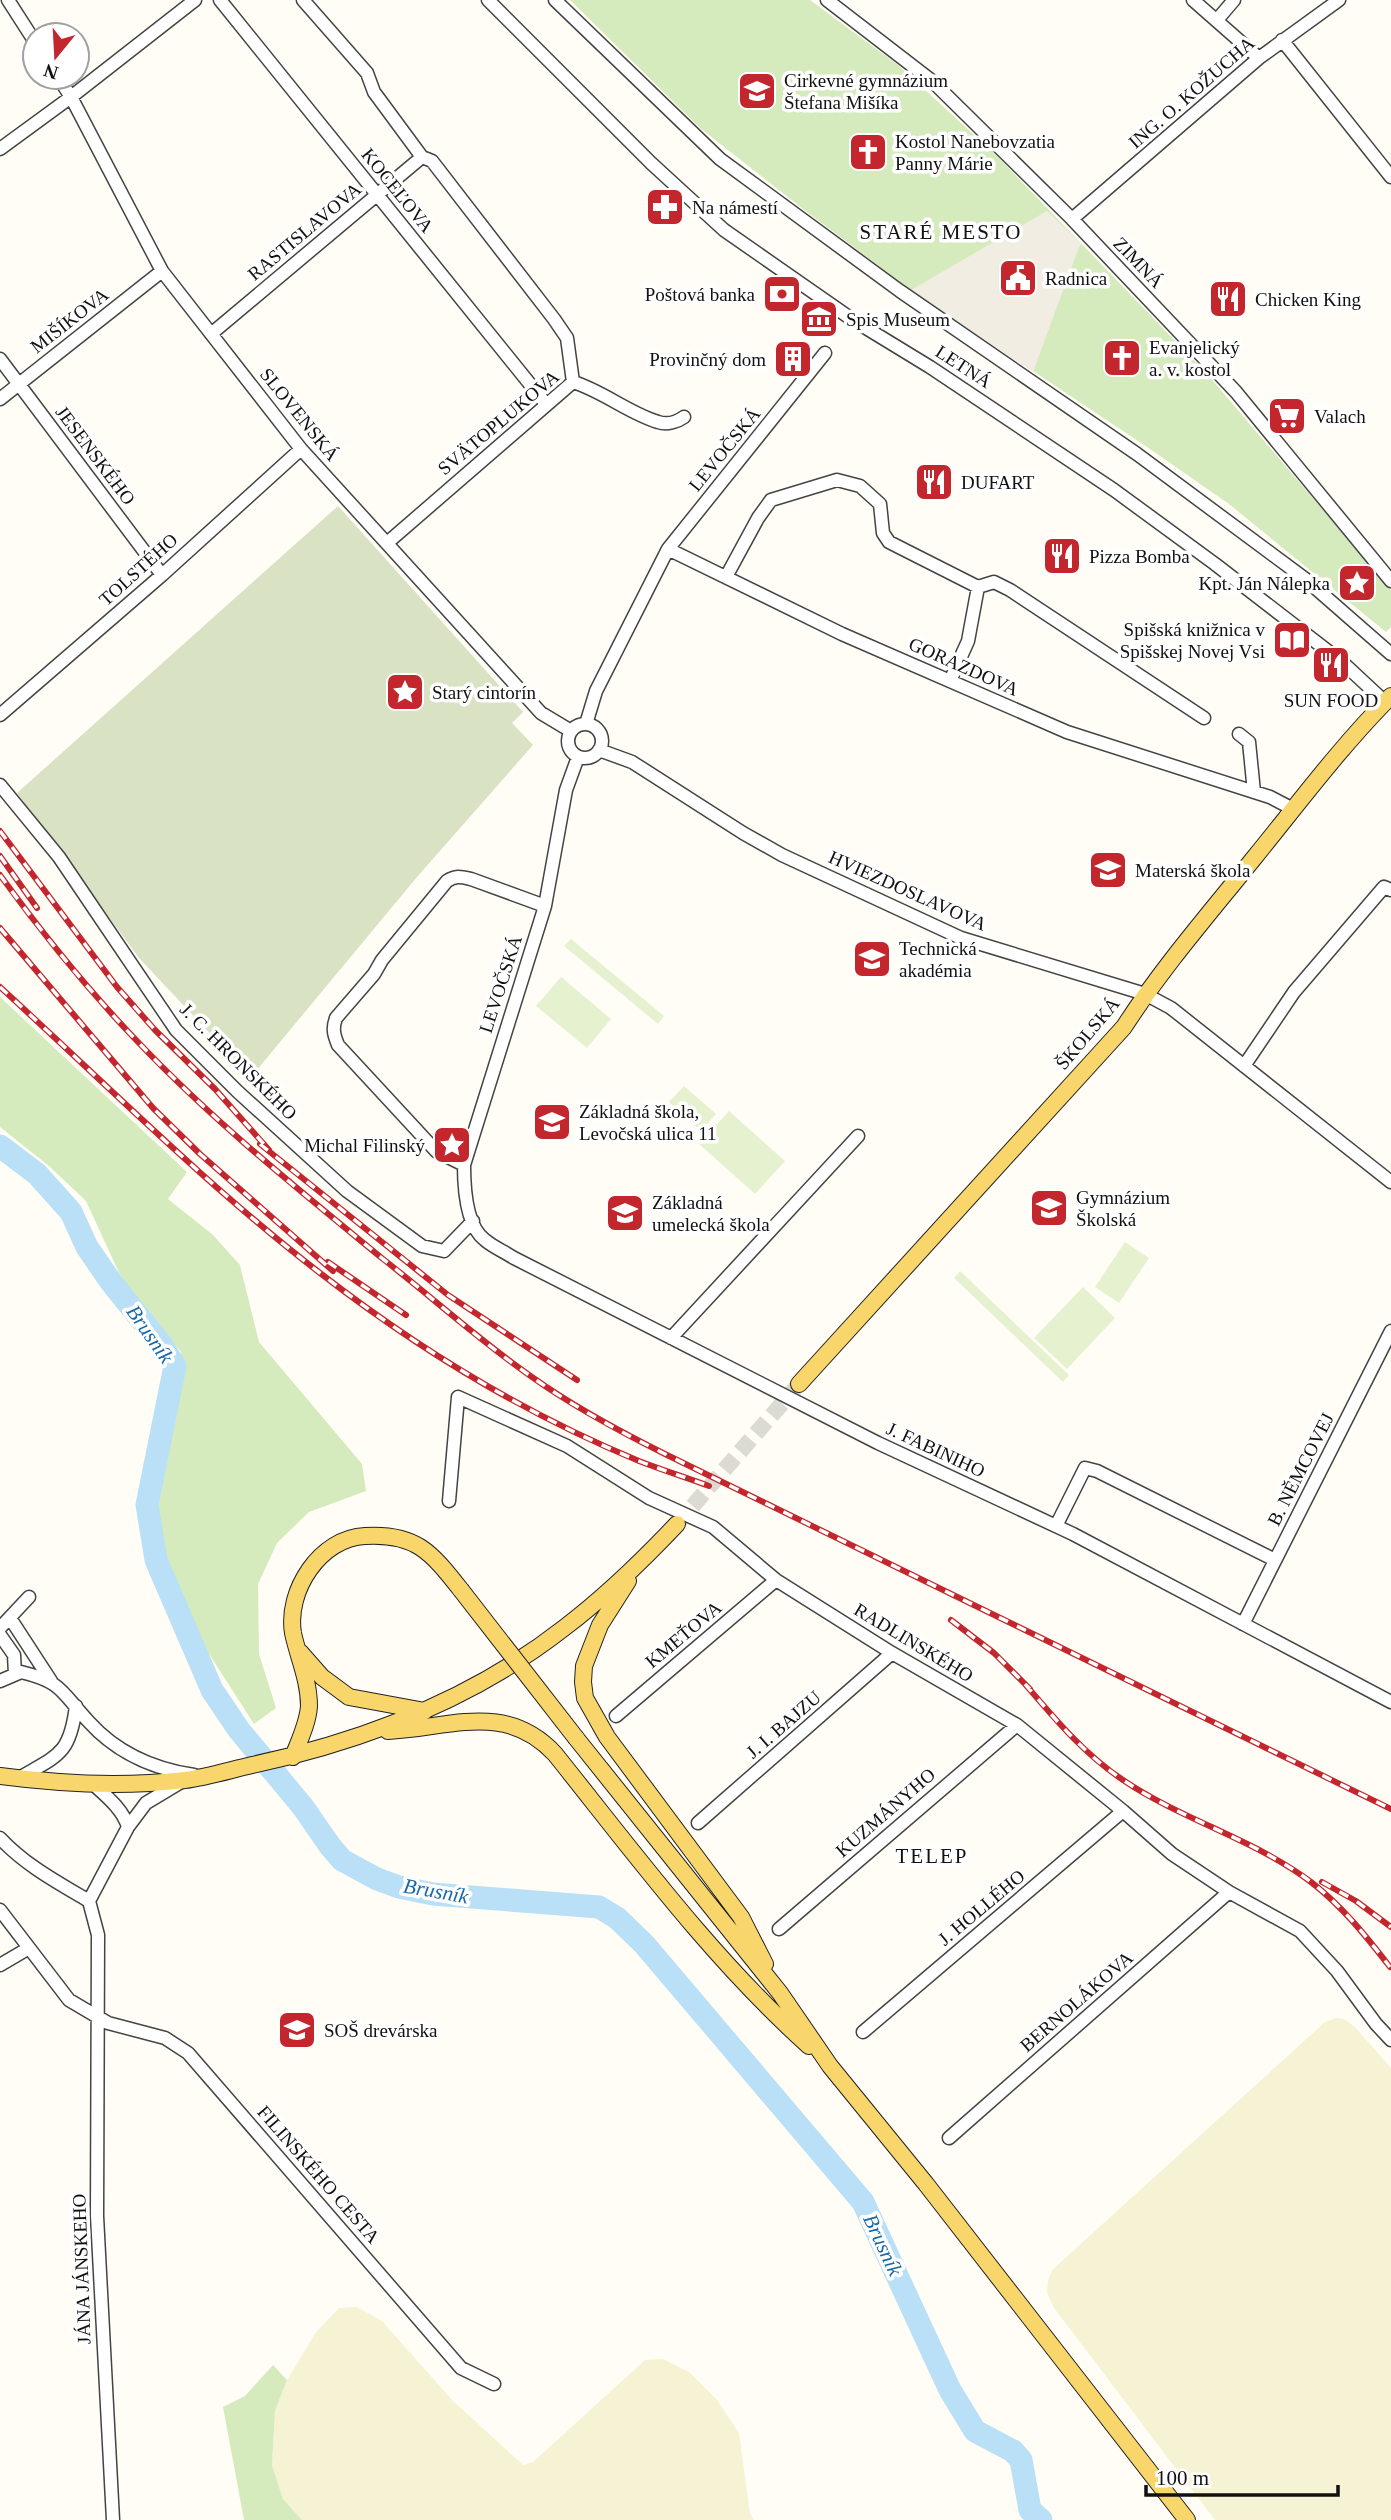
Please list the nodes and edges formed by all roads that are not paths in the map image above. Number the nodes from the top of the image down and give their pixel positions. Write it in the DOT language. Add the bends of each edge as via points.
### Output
graph roads {
  1 [pos="8,0"];
  2 [pos="195,0"];
  3 [pos="220,0"];
  4 [pos="303,0"];
  5 [pos="488,0"];
  6 [pos="555,0"];
  7 [pos="827,0"];
  8 [pos="1193,0"];
  9 [pos="1234,0"];
  10 [pos="1339,0"];
  11 [pos="1217,20"];
  12 [pos="22,21"];
  13 [pos="1282,40"];
  14 [pos="1259,58"];
  15 [pos="67,91"];
  16 [pos="71,97"];
  17 [pos="0,149"];
  18 [pos="422,157"];
  19 [pos="1391,177"];
  20 [pos="377,195"];
  21 [pos="1072,219"];
  22 [pos="162,271"];
  23 [pos="211,334"];
  24 [pos="825,353"];
  25 [pos="0,359"];
  26 [pos="573,382"];
  27 [pos="19,384"];
  28 [pos="0,398"];
  29 [pos="546,404"];
  30 [pos="684,417"];
  31 [pos="301,449"];
  32 [pos="387,543"];
  33 [pos="668,549"];
  34 [pos="162,575"];
  35 [pos="726,577"];
  36 [pos="1391,581"];
  37 [pos="978,587"];
  38 [pos="1391,654"];
  39 [pos="950,681"];
  40 [pos="1388,699"];
  41 [pos="0,716"];
  42 [pos="1204,719"];
  43 [pos="586,724"];
  44 [pos="571,731"];
  45 [pos="1239,734"];
  46 [pos="600,750"];
  47 [pos="579,757"];
  48 [pos="0,785"];
  49 [pos="1254,792"];
  50 [pos="1293,809"];
  51 [pos="1391,890"];
  52 [pos="545,906"];
  53 [pos="1145,994"];
  54 [pos="1244,1066"];
  55 [pos="858,1136"];
  56 [pos="464,1165"];
  57 [pos="1391,1182"];
  58 [pos="473,1221"];
  59 [pos="1391,1331"];
  60 [pos="671,1338"];
  61 [pos="799,1384"];
  62 [pos="449,1501"];
  63 [pos="677,1524"];
  64 [pos="1056,1526"];
  65 [pos="1275,1560"];
  66 [pos="639,1564"];
  67 [pos="776,1580"];
  68 [pos="29,1597"];
  69 [pos="10,1618"];
  70 [pos="1243,1624"];
  71 [pos="0,1628"];
  72 [pos="0,1635"];
  73 [pos="299,1650"];
  74 [pos="892,1653"];
  75 [pos="15,1674"];
  76 [pos="0,1681"];
  77 [pos="51,1681"];
  78 [pos="1391,1702"];
  79 [pos="76,1706"];
  80 [pos="425,1711"];
  81 [pos="615,1716"];
  82 [pos="1017,1725"];
  83 [pos="375,1732"];
  84 [pos="291,1757"];
  85 [pos="0,1776"];
  86 [pos="202,1777"];
  87 [pos="19,1778"];
  88 [pos="184,1780"];
  89 [pos="92,1783"];
  90 [pos="1124,1811"];
  91 [pos="698,1823"];
  92 [pos="128,1827"];
  93 [pos="0,1838"];
  94 [pos="1229,1892"];
  95 [pos="89,1901"];
  96 [pos="0,1910"];
  97 [pos="779,1928"];
  98 [pos="29,1948"];
  99 [pos="0,1965"];
  100 [pos="780,1993"];
  101 [pos="97,2017"];
  102 [pos="863,2032"];
  103 [pos="1391,2040"];
  104 [pos="830,2066"];
  105 [pos="949,2138"];
  106 [pos="494,2384"];
  107 [pos="113,2520"];
  108 [pos="1186,2520"];
  1 -- 12 [label="street"];
  2 -- 16 [label="street"];
  3 -- 20 [label="street, KOCEĽOVA"];
  4 -- 18 [label="street, KOCEĽOVA" via="367,74 374,92"];
  5 -- 40 [label="street, LETNÁ" via="724,230 1114,490"];
  6 -- 38 [label="street, LETNÁ" via="720,159 931,313 1137,454 1304,578"];
  7 -- 21 [label="street, ZIMNÁ" via="932,81"];
  8 -- 11 [label="street"];
  9 -- 11 [label="street"];
  10 -- 13 [label="street, ING. O. KOŽUCHA"];
  11 -- 14 [label="street"];
  13 -- 14 [label="street, ING. O. KOŽUCHA"];
  13 -- 19 [label="street"];
  14 -- 21 [label="street, ING. O. KOŽUCHA"];
  15 -- 16 [label="street, SLOVENSKÁ"];
  16 -- 17 [label="street"];
  16 -- 22 [label="street, SLOVENSKÁ"];
  18 -- 20 [label="street, RASTISLAVOVA"];
  18 -- 26 [label="street, KOCEĽOVA" via="435,164 561,328 567,338"];
  20 -- 23 [label="street, RASTISLAVOVA"];
  20 -- 29 [label="street, KOCEĽOVA"];
  21 -- 36 [label="street, ZIMNÁ" via="1236,392"];
  22 -- 23 [label="street, SLOVENSKÁ"];
  22 -- 27 [label="street, MIŠÍKOVA"];
  23 -- 31 [label="street, SLOVENSKÁ"];
  24 -- 33 [label="street, LEVOČSKÁ"];
  25 -- 27 [label="street, JESENSKÉHO"];
  26 -- 29 [label="street, SVÄTOPLUKOVA"];
  26 -- 30 [label="street, SVÄTOPLUKOVA" via="660,423"];
  27 -- 28 [label="street, MIŠÍKOVA"];
  27 -- 34 [label="street, JESENSKÉHO"];
  29 -- 32 [label="street, SVÄTOPLUKOVA"];
  31 -- 32 [label="street, SLOVENSKÁ"];
  31 -- 34 [label="street, TOLSTÉHO"];
  32 -- 44 [label="street, SLOVENSKÁ" via="541,713"];
  33 -- 35 [label="street, GORAZDOVA"];
  33 -- 43 [label="street, LEVOČSKÁ" via="596,691"];
  34 -- 41 [label="street, TOLSTÉHO"];
  35 -- 37 [label="street" via="771,500 837,480 860,486 880,504 883,533 889,542"];
  35 -- 39 [label="street, GORAZDOVA"];
  37 -- 39 [label="street" via="968,641"];
  37 -- 42 [label="street" via="994,582 1010,590"];
  39 -- 49 [label="street, GORAZDOVA" via="1067,732"];
  40 -- 50 [label="main road, ŠKOLSKÁ"];
  43 -- 44 [label="street"];
  43 -- 46 [label="street" via="600,733"];
  44 -- 47 [label="street" via="568,746"];
  45 -- 49 [label="street" via="1249,742"];
  46 -- 47 [label="street" via="590,758"];
  46 -- 53 [label="street, HVIEZDOSLAVOVA" via="632,762 782,855 961,938"];
  47 -- 52 [label="street, LEVOČSKÁ" via="566,790"];
  48 -- 58 [label="street, J. C. HRONSKÉHO" via="59,857 176,1030 237,1091 346,1191 422,1246 444,1251"];
  49 -- 50 [label="street, GORAZDOVA"];
  50 -- 53 [label="main road, ŠKOLSKÁ"];
  51 -- 54 [label="street" via="1384,887 1294,992"];
  52 -- 56 [label="street, LEVOČSKÁ"];
  52 -- 56 [label="street" via="452,877 333,1026 338,1045 436,1151"];
  53 -- 54 [label="street, HVIEZDOSLAVOVA" via="1171,1008"];
  53 -- 61 [label="main road, ŠKOLSKÁ" via="1124,1027"];
  54 -- 57 [label="street, HVIEZDOSLAVOVA"];
  55 -- 60 [label="street"];
  56 -- 58 [label="street, LEVOČSKÁ" via="464,1193"];
  58 -- 60 [label="street, J. FABINIHO" via="482,1239"];
  59 -- 65 [label="street, B. NĚMCOVEJ"];
  60 -- 64 [label="street, J. FABINIHO" via="878,1443"];
  62 -- 67 [label="street, RADLINSKÉHO" via="458,1397 567,1446 649,1498 713,1527"];
  63 -- 66 [label="main road"];
  64 -- 65 [label="street" via="1086,1468"];
  64 -- 70 [label="street, J. FABINIHO"];
  65 -- 70 [label="street, B. NĚMCOVEJ"];
  66 -- 80 [label="main road" via="553,1636 502,1671"];
  66 -- 100 [label="main road" via="600,1625 584,1666 585,1698 607,1737 741,1917"];
  67 -- 74 [label="street, RADLINSKÉHO"];
  67 -- 81 [label="street, KMEŤOVA"];
  68 -- 69 [label="street"];
  69 -- 71 [label="street"];
  69 -- 77 [label="street"];
  70 -- 78 [label="street, J. FABINIHO"];
  72 -- 75 [label="street" via="14,1655"];
  73 -- 80 [label="main road" via="322,1677 349,1697"];
  73 -- 84 [label="main road" via="309,1710"];
  73 -- 100 [label="main road, bridge" via="293,1613 306,1574 332,1548 359,1536 389,1535 409,1540 436,1559"];
  74 -- 82 [label="street, RADLINSKÉHO"];
  74 -- 91 [label="street, J. I. BAJZU"];
  75 -- 76 [label="street"];
  75 -- 77 [label="street"];
  77 -- 79 [label="street"];
  79 -- 86 [label="street" via="127,1754 169,1771"];
  79 -- 87 [label="street" via="73,1729 59,1755"];
  80 -- 83 [label="main road"];
  82 -- 90 [label="street, RADLINSKÉHO"];
  82 -- 97 [label="street, KUZMÁNYHO"];
  83 -- 84 [label="main road"];
  83 -- 104 [label="main road" via="482,1720 503,1722 536,1737 555,1754 683,1915 776,2017"];
  84 -- 86 [label="main road"];
  85 -- 87 [label="main road"];
  86 -- 88 [label="main road"];
  87 -- 89 [label="main road"];
  88 -- 89 [label="main road"];
  88 -- 92 [label="street" via="146,1803"];
  89 -- 92 [label="street"];
  90 -- 94 [label="street, RADLINSKÉHO" via="1172,1854"];
  90 -- 102 [label="street, J. HOLLÉHO"];
  92 -- 95 [label="street"];
  93 -- 95 [label="street" via="39,1871"];
  94 -- 103 [label="street, RADLINSKÉHO" via="1300,1931"];
  94 -- 105 [label="street, BERNOLÁKOVA"];
  95 -- 101 [label="street, JÁNA JÁNSKEHO" via="98,1935"];
  96 -- 98 [label="street, FILINSKÉHO CESTA"];
  98 -- 99 [label="street"];
  98 -- 101 [label="street, FILINSKÉHO CESTA" via="69,2000"];
  100 -- 104 [label="main road"];
  101 -- 106 [label="street, FILINSKÉHO CESTA" via="165,2038 188,2053 461,2368"];
  101 -- 107 [label="street, JÁNA JÁNSKEHO" via="97,2229"];
  104 -- 108 [label="main road"];
}
